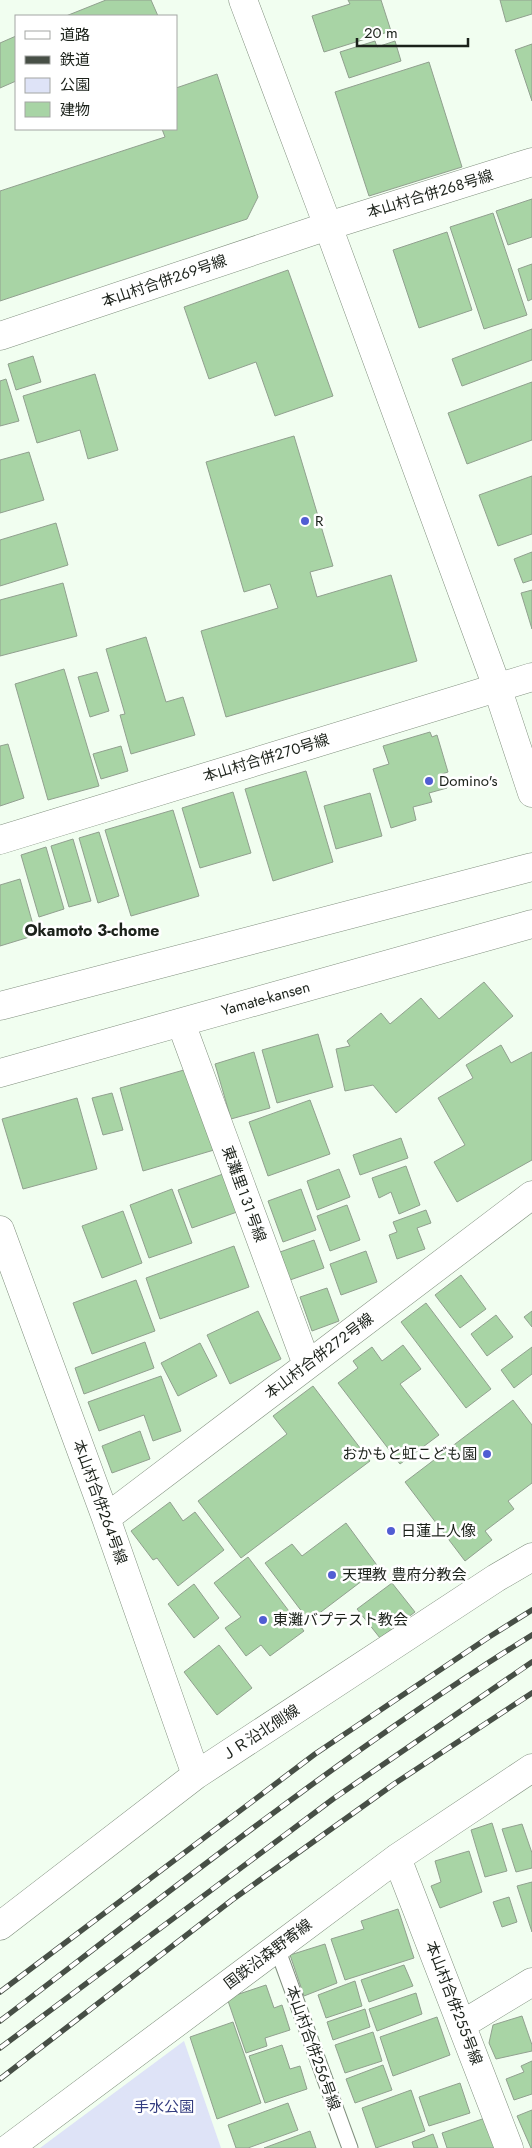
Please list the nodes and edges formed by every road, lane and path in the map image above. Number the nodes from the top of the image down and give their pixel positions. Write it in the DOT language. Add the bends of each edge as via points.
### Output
graph roads {
  1 [pos="243,0"];
  2 [pos="532,162"];
  3 [pos="328,226"];
  4 [pos="0,336"];
  5 [pos="532,677"];
  6 [pos="498,687"];
  7 [pos="532,793"];
  8 [pos="0,840"];
  9 [pos="532,867"];
  10 [pos="532,924"];
  11 [pos="0,1006"];
  12 [pos="182,1023"];
  13 [pos="0,1073"];
  14 [pos="532,1195"];
  15 [pos="0,1230"];
  16 [pos="307,1365"];
  17 [pos="106,1518"];
  18 [pos="532,1557"];
  19 [pos="532,1768"];
  20 [pos="196,1775"];
  21 [pos="397,1858"];
  22 [pos="0,1926"];
  23 [pos="276,1948"];
  24 [pos="532,1982"];
  25 [pos="463,2024"];
  26 [pos="9,2148"];
  27 [pos="350,2148"];
  28 [pos="509,2148"];
  1 -- 3 [label="street"];
  2 -- 3 [label="street, 本山村合併２６８号線"];
  3 -- 4 [label="street, 本山村合併２６９号線"];
  3 -- 6 [label="street"];
  5 -- 6 [label="street, 本山村合併２７０号線"];
  6 -- 7 [label="street"];
  6 -- 8 [label="street, 本山村合併２７０号線"];
  9 -- 11 [label="street"];
  10 -- 12 [label="street, Yamate-kansen"];
  12 -- 13 [label="street, Yamate-kansen"];
  12 -- 16 [label="street, 東灘里１３１号線"];
  14 -- 16 [label="street, 本山村合併２７２号線"];
  15 -- 17 [label="street, 本山村合併２６４号線"];
  16 -- 17 [label="street, 本山村合併２７２号線"];
  17 -- 20 [label="street, 本山村合併２６４号線"];
  18 -- 20 [label="street, ＪＲ沿北側線"];
  19 -- 21 [label="street, 国鉄沿森野寄線"];
  20 -- 22 [label="street, ＪＲ沿北側線"];
  21 -- 23 [label="street, 国鉄沿森野寄線"];
  21 -- 25 [label="street, 本山村合併２５５号線"];
  23 -- 26 [label="street, 国鉄沿森野寄線"];
  23 -- 27 [label="lane, 本山村合併２５６号線"];
  24 -- 25 [label="street"];
  25 -- 28 [label="street, 本山村合併２５５号線"];
}
